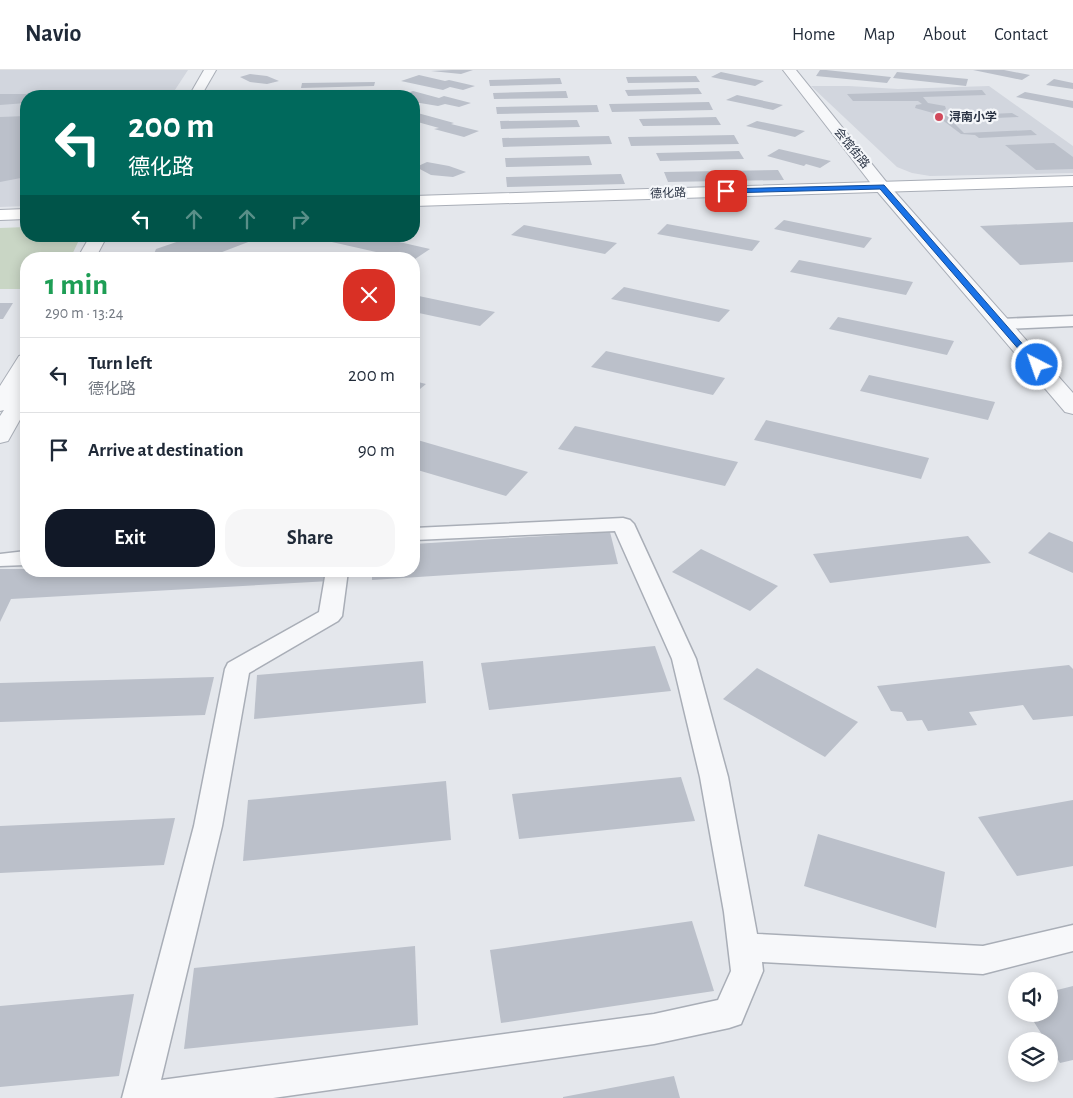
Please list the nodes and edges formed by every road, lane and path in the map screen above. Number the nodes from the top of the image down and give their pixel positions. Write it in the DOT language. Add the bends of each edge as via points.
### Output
graph roads {
  1 [pos="210,70"];
  2 [pos="789,70"];
  3 [pos="198,90"];
  4 [pos="1073,181"];
  5 [pos="1073,186"];
  6 [pos="884,189"];
  7 [pos="420,201"];
  8 [pos="420,206"];
  9 [pos="20,214"];
  10 [pos="0,215"];
  11 [pos="20,220"];
  12 [pos="0,221"];
  13 [pos="1073,320"];
  14 [pos="1001,324"];
  15 [pos="20,370"];
  16 [pos="20,401"];
  17 [pos="0,405"];
  18 [pos="1073,407"];
  19 [pos="0,436"];
  20 [pos="420,534"];
  21 [pos="20,558"];
  22 [pos="2,560"];
  23 [pos="336,577"];
  24 [pos="1073,938"];
  25 [pos="744,947"];
  26 [pos="139,1098"];
  27 [pos="152,1098"];
  1 -- 3 [label="street"];
  2 -- 6 [label="street, 会馆街路"];
  4 -- 6 [label="main road, 德化路"];
  5 -- 6 [label="main road, 德化路"];
  6 -- 7 [label="main road, 德化路"];
  6 -- 8 [label="main road, 德化路"];
  6 -- 14 [label="street, 会馆街路"];
  9 -- 10 [label="main road"];
  11 -- 12 [label="main road"];
  13 -- 14 [label="street"];
  14 -- 18 [label="street, 会馆街路"];
  15 -- 17 [label="street"];
  16 -- 19 [label="street"];
  20 -- 25 [label="street" via="623,524 684,660 714,777"];
  21 -- 22 [label="street"];
  23 -- 26 [label="street" via="330,616 237,669 208,826"];
  24 -- 25 [label="street" via="984,960"];
  25 -- 27 [label="street" via="747,971 729,1013 654,1029"];
}
